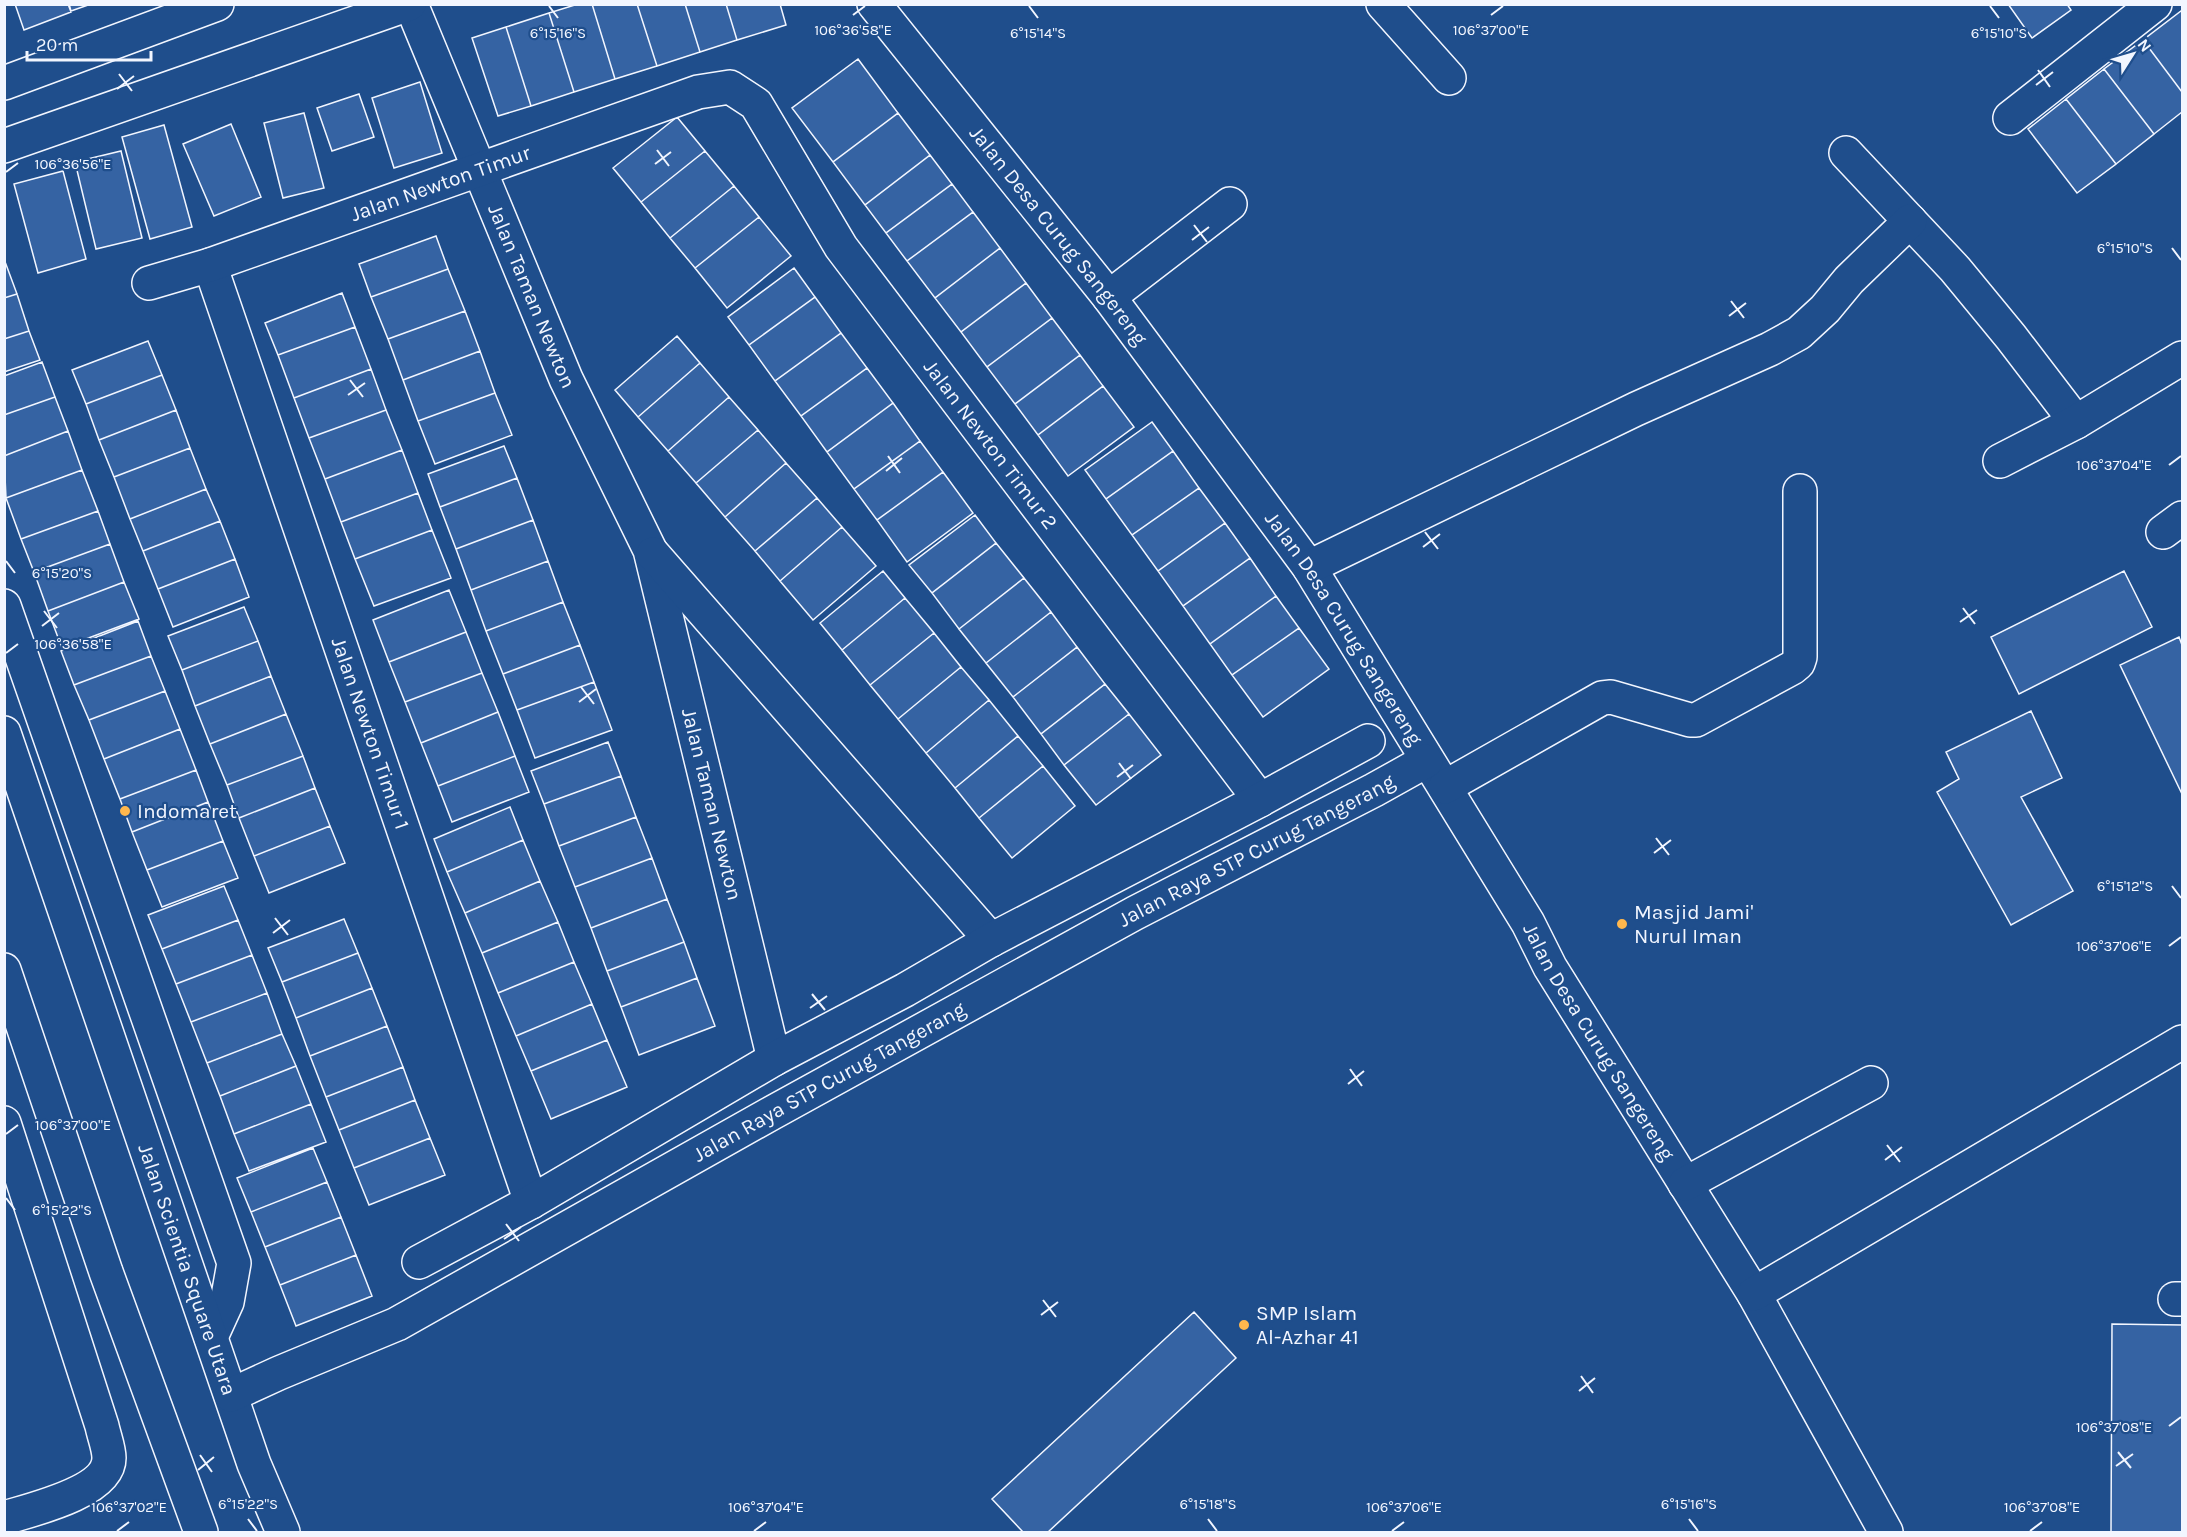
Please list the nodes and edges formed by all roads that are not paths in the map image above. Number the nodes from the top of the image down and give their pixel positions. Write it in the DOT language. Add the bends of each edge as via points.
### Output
graph roads {
  1 [pos="217,4"];
  2 [pos="410,4"];
  3 [pos="874,4"];
  4 [pos="1383,4"];
  5 [pos="2155,4"];
  6 [pos="1449,78"];
  7 [pos="4,83"];
  8 [pos="730,87"];
  9 [pos="2010,118"];
  10 [pos="4,146"];
  11 [pos="1846,153"];
  12 [pos="480,169"];
  13 [pos="1230,204"];
  14 [pos="1910,221"];
  15 [pos="210,265"];
  16 [pos="149,283"];
  17 [pos="1109,297"];
  18 [pos="2182,358"];
  19 [pos="2076,422"];
  20 [pos="2000,461"];
  21 [pos="1800,490"];
  22 [pos="650,550"];
  23 [pos="1309,567"];
  24 [pos="4,606"];
  25 [pos="4,733"];
  26 [pos="1368,741"];
  27 [pos="1436,774"];
  28 [pos="1260,800"];
  29 [pos="991,940"];
  30 [pos="4,970"];
  31 [pos="2182,1042"];
  32 [pos="774,1059"];
  33 [pos="1871,1083"];
  34 [pos="4,1123"];
  35 [pos="1685,1184"];
  36 [pos="531,1202"];
  37 [pos="419,1262"];
  38 [pos="1754,1294"];
  39 [pos="212,1336"];
  40 [pos="231,1395"];
  41 [pos="18,1514"];
  42 [pos="201,1533"];
  43 [pos="283,1533"];
  44 [pos="1886,1533"];
  1 -- 7 [label="street"];
  2 -- 10 [label="street"];
  2 -- 12 [label="street, Jalan Taman Newton"];
  3 -- 17 [label="street, Jalan Desa Curug Sangereng"];
  4 -- 6 [label="street"];
  5 -- 9 [label="street"];
  8 -- 12 [label="street, Jalan Newton Timur" via="698,92"];
  8 -- 28 [label="street, Jalan Newton Timur 2" via="756,104 841,247"];
  11 -- 14 [label="street"];
  12 -- 15 [label="street, Jalan Newton Timur"];
  12 -- 22 [label="street, Jalan Taman Newton" via="566,379"];
  13 -- 17 [label="street"];
  14 -- 19 [label="street" via="2004,328"];
  14 -- 23 [label="street" via="1799,333"];
  15 -- 16 [label="street, Jalan Newton Timur"];
  15 -- 36 [label="street, Jalan Newton Timur 1"];
  17 -- 23 [label="street, Jalan Desa Curug Sangereng"];
  18 -- 19 [label="street"];
  19 -- 20 [label="street"];
  21 -- 27 [label="street, Jalan Raya STP Curug Tangerang" via="1800,657 1792,668 1696,720 1611,697 1602,698"];
  22 -- 29 [label="street, Jalan Taman Newton"];
  22 -- 32 [label="street, Jalan Taman Newton"];
  23 -- 27 [label="street, Jalan Desa Curug Sangereng"];
  24 -- 39 [label="street" via="234,1263 227,1302"];
  25 -- 39 [label="street, Jalan Scientia Square Utara"];
  26 -- 28 [label="street"];
  27 -- 35 [label="street, Jalan Desa Curug Sangereng"];
  27 -- 40 [label="street, Jalan Raya STP Curug Tangerang" via="1124,919 397,1324"];
  28 -- 29 [label="street"];
  29 -- 32 [label="street"];
  30 -- 42 [label="street" via="110,1284"];
  31 -- 38 [label="street"];
  32 -- 36 [label="street"];
  33 -- 35 [label="street"];
  34 -- 41 [label="street" via="102,1426 109,1459 105,1474 84,1490"];
  35 -- 38 [label="street, Jalan Desa Curug Sangereng"];
  36 -- 37 [label="street"];
  38 -- 44 [label="street, Jalan Desa Curug Sangereng"];
  39 -- 40 [label="street, Jalan Scientia Square Utara"];
  40 -- 43 [label="street, Jalan Scientia Square Utara"];
}
